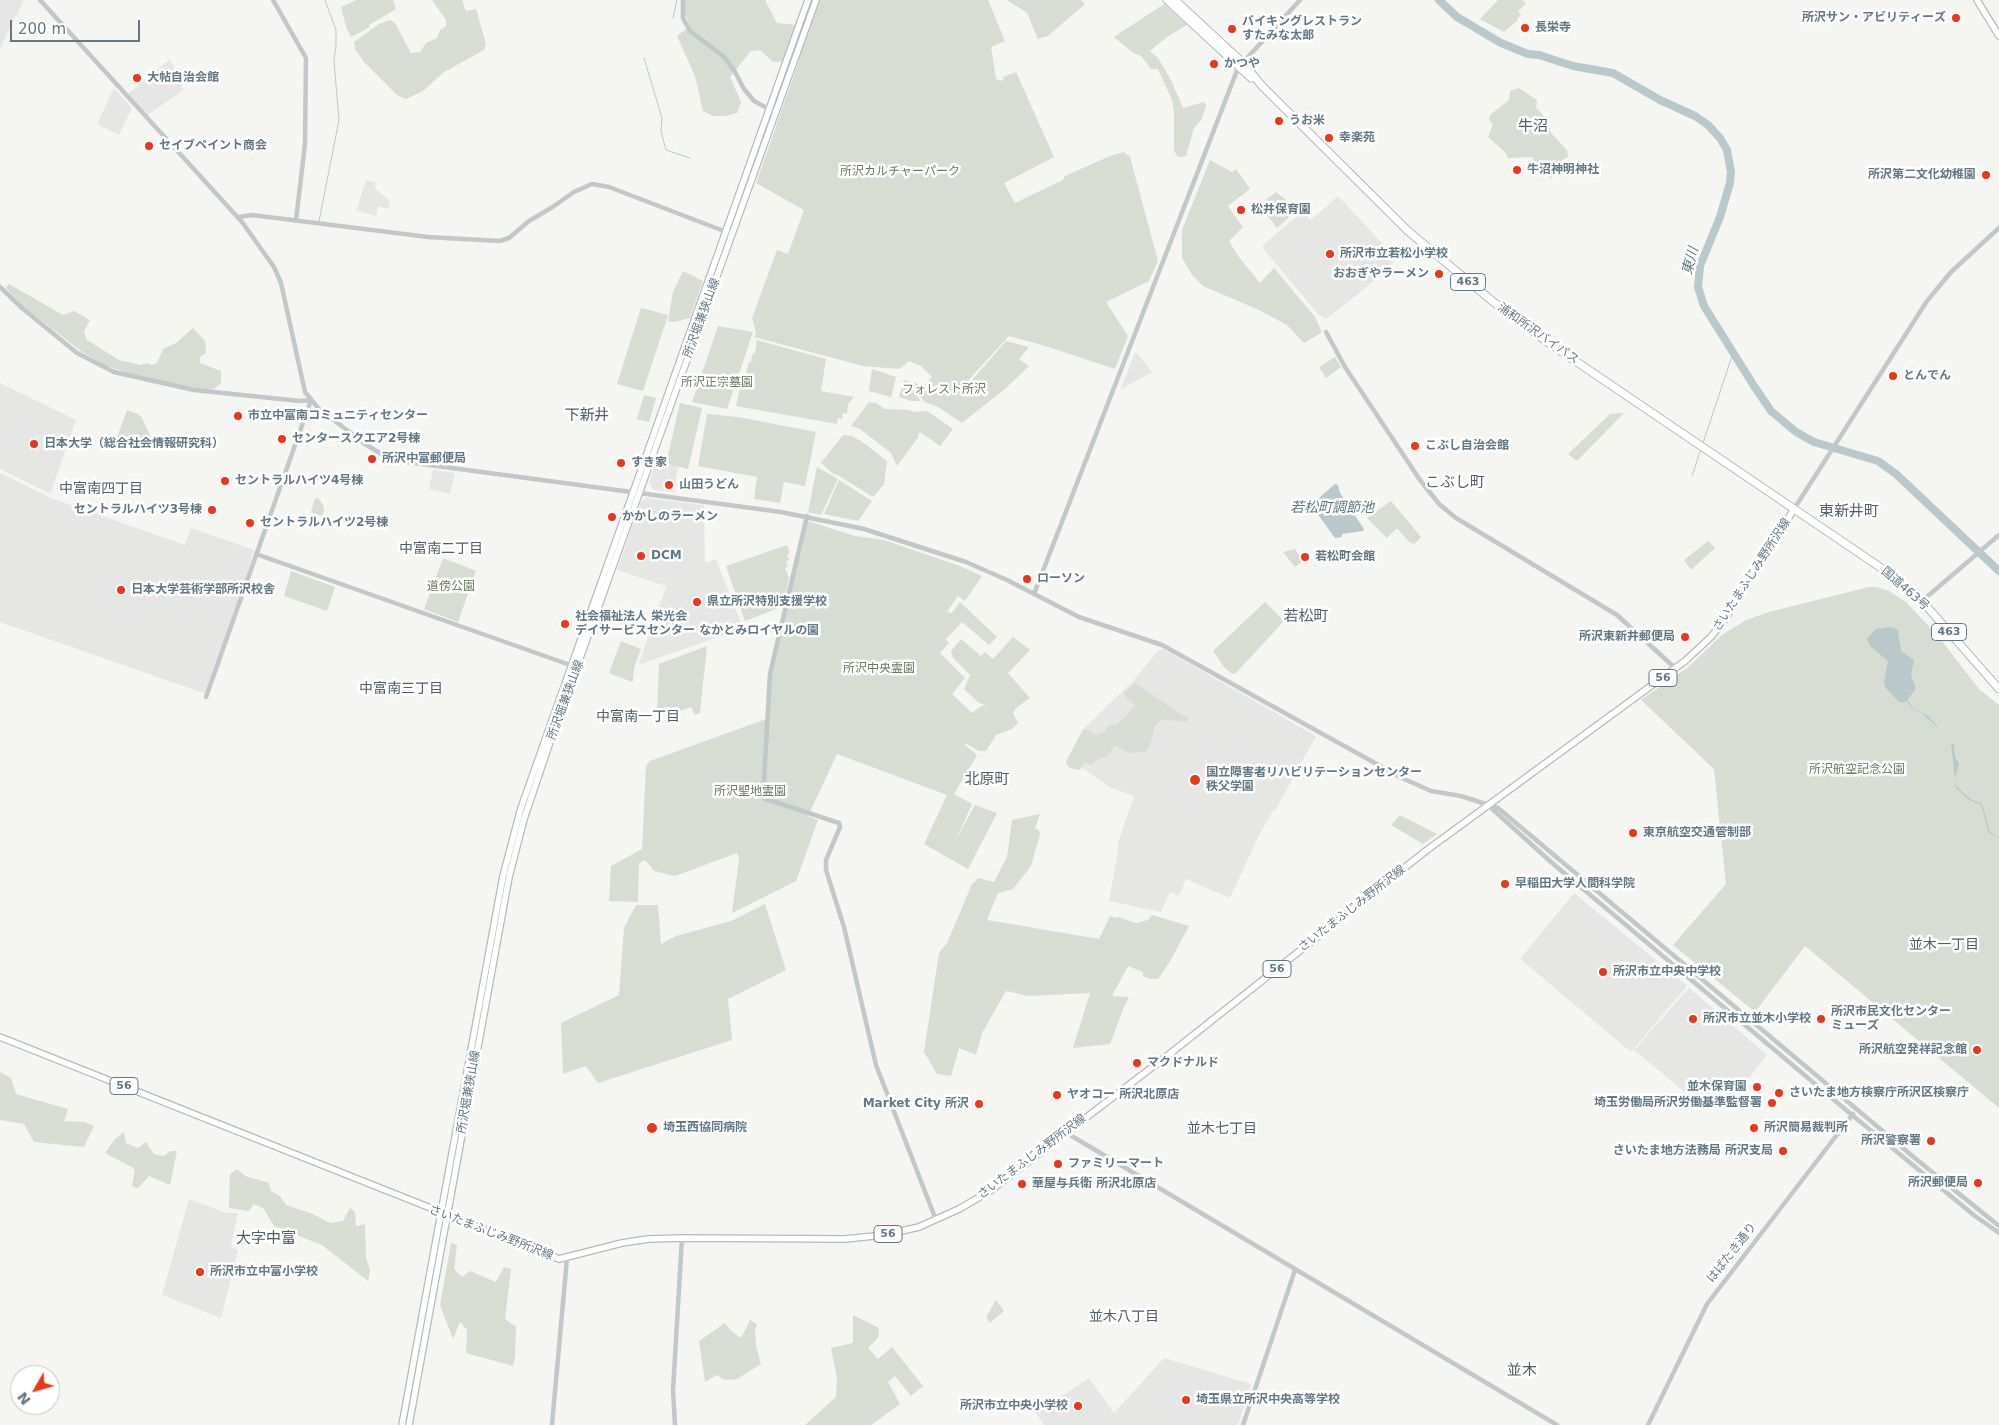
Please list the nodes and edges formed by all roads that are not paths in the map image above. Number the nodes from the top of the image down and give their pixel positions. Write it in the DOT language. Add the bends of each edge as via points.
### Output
graph roads {
  1 [pos="40,0"];
  2 [pos="273,0"];
  3 [pos="683,0"];
  4 [pos="808,0"];
  5 [pos="816,0"];
  6 [pos="1167,0"];
  7 [pos="1175,0"];
  8 [pos="1300,0"];
  9 [pos="1977,0"];
  10 [pos="1999,36"];
  11 [pos="1240,65"];
  12 [pos="768,110"];
  13 [pos="776,113"];
  14 [pos="238,217"];
  15 [pos="296,220"];
  16 [pos="1999,228"];
  17 [pos="725,231"];
  18 [pos="732,234"];
  19 [pos="0,287"];
  20 [pos="1326,332"];
  21 [pos="311,400"];
  22 [pos="632,492"];
  23 [pos="640,493"];
  24 [pos="1794,509"];
  25 [pos="807,516"];
  26 [pos="1999,535"];
  27 [pos="256,554"];
  28 [pos="1034,594"];
  29 [pos="1922,601"];
  30 [pos="575,666"];
  31 [pos="1675,668"];
  32 [pos="1999,690"];
  33 [pos="206,697"];
  34 [pos="1489,806"];
  35 [pos="0,1037"];
  36 [pos="1857,1108"];
  37 [pos="1852,1115"];
  38 [pos="1065,1132"];
  39 [pos="444,1214"];
  40 [pos="936,1220"];
  41 [pos="1999,1226"];
  42 [pos="1999,1233"];
  43 [pos="682,1238"];
  44 [pos="567,1258"];
  45 [pos="1295,1270"];
  46 [pos="402,1425"];
  47 [pos="409,1425"];
  48 [pos="552,1425"];
  49 [pos="675,1425"];
  50 [pos="1243,1425"];
  51 [pos="1556,1425"];
  52 [pos="1648,1425"];
  1 -- 14 [label="street"];
  2 -- 15 [label="street" via="306,58 305,144"];
  3 -- 12 [label="street" via="683,18 690,31 723,56 748,95"];
  4 -- 12 [label="main road, 所沢堀兼狭山線"];
  5 -- 13 [label="main road, 所沢堀兼狭山線"];
  6 -- 11 [label="highway, 浦和所沢バイパス / 463"];
  7 -- 11 [label="highway, 浦和所沢バイパス / 463"];
  8 -- 11 [label="street"];
  9 -- 10 [label="main road"];
  11 -- 24 [label="highway, 浦和所沢バイパス / 463" via="1408,231 1484,295 1546,341"];
  11 -- 28 [label="street"];
  12 -- 13 [label="street"];
  12 -- 17 [label="main road, 所沢堀兼狭山線"];
  13 -- 18 [label="main road, 所沢堀兼狭山線"];
  14 -- 15 [label="street" via="246,214"];
  14 -- 21 [label="street" via="278,276 304,384"];
  15 -- 17 [label="street" via="428,237 502,241 567,196 592,184 609,187"];
  16 -- 24 [label="street" via="1951,272 1927,301"];
  17 -- 18 [label="street"];
  17 -- 22 [label="main road, 所沢堀兼狭山線"];
  18 -- 23 [label="main road, 所沢堀兼狭山線"];
  19 -- 21 [label="street" via="77,353 114,372 194,390"];
  20 -- 31 [label="street" via="1345,367 1439,504 1456,518 1617,614"];
  21 -- 22 [label="street" via="365,444 397,460"];
  21 -- 27 [label="street"];
  22 -- 23 [label="street"];
  22 -- 30 [label="main road, 所沢堀兼狭山線"];
  23 -- 25 [label="street"];
  23 -- 30 [label="main road, 所沢堀兼狭山線"];
  24 -- 29 [label="highway, 国道463号 / 463" via="1878,566"];
  24 -- 31 [label="main road, さいたまふじみ野所沢線 / 56" via="1719,627"];
  25 -- 28 [label="street" via="872,531 966,562"];
  25 -- 40 [label="street" via="770,674 763,798 839,823 826,860 826,870 844,927 876,1065"];
  26 -- 29 [label="street"];
  27 -- 30 [label="street"];
  27 -- 33 [label="street"];
  28 -- 34 [label="street" via="1079,617 1162,645 1415,785 1474,799"];
  29 -- 32 [label="highway, 国道463号 / 463"];
  30 -- 39 [label="main road, 所沢堀兼狭山線" via="508,877"];
  31 -- 34 [label="main road, さいたまふじみ野所沢線 / 56"];
  34 -- 36 [label="street" via="1498,808"];
  34 -- 37 [label="street"];
  34 -- 38 [label="main road, さいたまふじみ野所沢線 / 56"];
  35 -- 39 [label="main road, さいたまふじみ野所沢線 / 56"];
  36 -- 37 [label="street, はばたき通り"];
  36 -- 41 [label="street"];
  37 -- 42 [label="street"];
  37 -- 52 [label="street, はばたき通り" via="1706,1304"];
  38 -- 40 [label="main road, さいたまふじみ野所沢線 / 56" via="982,1196"];
  38 -- 45 [label="street"];
  39 -- 44 [label="main road, さいたまふじみ野所沢線 / 56" via="555,1258"];
  39 -- 46 [label="main road, 所沢堀兼狭山線"];
  39 -- 47 [label="main road, 所沢堀兼狭山線"];
  40 -- 43 [label="main road, さいたまふじみ野所沢線 / 56" via="862,1238"];
  43 -- 44 [label="main road, さいたまふじみ野所沢線 / 56" via="622,1243"];
  43 -- 49 [label="street" via="673,1390"];
  44 -- 48 [label="street"];
  45 -- 50 [label="street"];
  45 -- 51 [label="street"];
}
